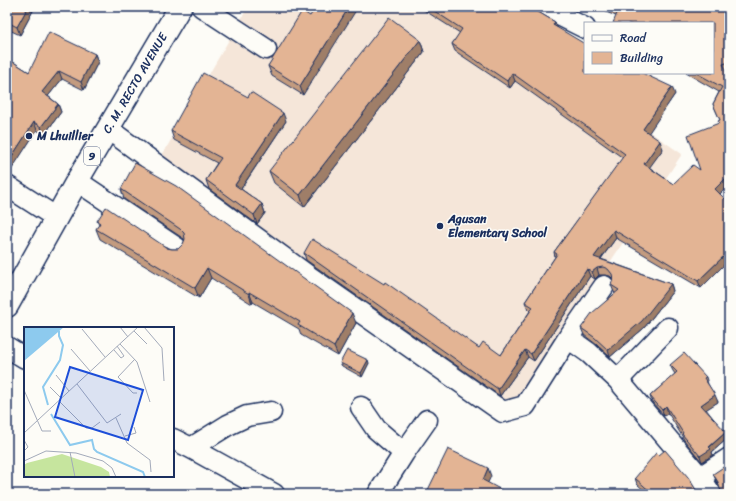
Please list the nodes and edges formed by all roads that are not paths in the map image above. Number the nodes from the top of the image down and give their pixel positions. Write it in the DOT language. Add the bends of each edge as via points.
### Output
graph roads {
  1 [pos="180,7"];
  2 [pos="202,7"];
  3 [pos="543,7"];
  4 [pos="584,28"];
  5 [pos="266,49"];
  6 [pos="108,129"];
  7 [pos="77,181"];
  8 [pos="7,186"];
  9 [pos="57,218"];
  10 [pos="177,248"];
  11 [pos="604,286"];
  12 [pos="7,306"];
  13 [pos="668,328"];
  14 [pos="568,338"];
  15 [pos="7,347"];
  16 [pos="24,357"];
  17 [pos="618,380"];
  18 [pos="361,407"];
  19 [pos="271,412"];
  20 [pos="427,420"];
  21 [pos="174,440"];
  22 [pos="191,448"];
  23 [pos="404,452"];
  24 [pos="729,458"];
  25 [pos="700,477"];
  26 [pos="274,494"];
  27 [pos="378,494"];
  28 [pos="711,494"];
  1 -- 6 [label="highway, C. M. RECTO AVENUE / 9"];
  2 -- 5 [label="street"];
  3 -- 4 [label="street"];
  6 -- 7 [label="highway, C. M. RECTO AVENUE / 9"];
  6 -- 14 [label="street" via="310,277 502,412 524,406"];
  7 -- 9 [label="highway, C. M. RECTO AVENUE / 9"];
  7 -- 10 [label="street"];
  8 -- 9 [label="street"];
  9 -- 12 [label="highway, C. M. RECTO AVENUE / 9"];
  11 -- 14 [label="street"];
  13 -- 17 [label="street"];
  14 -- 17 [label="street" via="589,353"];
  15 -- 16 [label="street"];
  17 -- 25 [label="street"];
  18 -- 23 [label="street" via="376,429"];
  19 -- 22 [label="street" via="247,416"];
  20 -- 23 [label="street"];
  21 -- 22 [label="street"];
  22 -- 26 [label="street"];
  23 -- 27 [label="street"];
  24 -- 25 [label="street"];
  25 -- 28 [label="street"];
}
